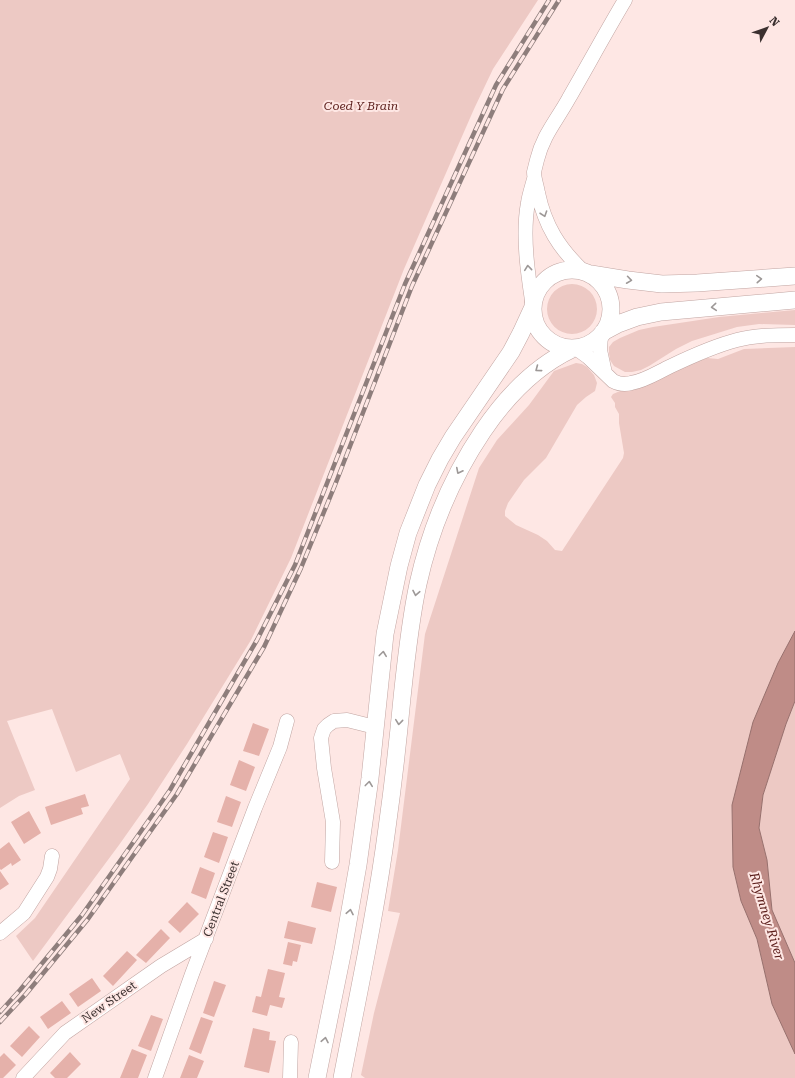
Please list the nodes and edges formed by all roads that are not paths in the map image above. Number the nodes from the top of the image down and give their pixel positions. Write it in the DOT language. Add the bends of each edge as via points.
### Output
graph roads {
  1 [pos="625,0"];
  2 [pos="534,177"];
  3 [pos="587,272"];
  4 [pos="795,276"];
  5 [pos="795,300"];
  6 [pos="533,307"];
  7 [pos="602,333"];
  8 [pos="795,335"];
  9 [pos="574,349"];
  10 [pos="605,373"];
  11 [pos="287,721"];
  12 [pos="375,727"];
  13 [pos="52,856"];
  14 [pos="332,862"];
  15 [pos="0,933"];
  16 [pos="206,939"];
  17 [pos="291,1042"];
  18 [pos="23,1078"];
  19 [pos="155,1078"];
  20 [pos="290,1078"];
  21 [pos="317,1078"];
  22 [pos="342,1078"];
  1 -- 2 [label="street" via="545,136"];
  2 -- 3 [label="street, one-way" via="552,232 566,253"];
  6 -- 2 [label="street, one-way" via="527,261 526,224"];
  3 -- 4 [label="main road, one-way" via="662,284"];
  3 -- 6 [label="main road" via="566,270 549,277 536,293"];
  3 -- 7 [label="main road" via="597,279 608,295 611,315"];
  5 -- 7 [label="main road, one-way" via="661,312 636,317"];
  6 -- 9 [label="main road" via="536,323 546,338 558,346"];
  12 -- 6 [label="main road, one-way" via="385,634 408,533 440,459 511,352"];
  7 -- 9 [label="main road" via="590,344"];
  7 -- 10 [label="street" via="600,350"];
  8 -- 10 [label="street" via="739,339 632,383 618,384"];
  9 -- 10 [label="street" via="588,357"];
  9 -- 22 [label="main road, one-way" via="554,358 529,376 497,411 472,447 456,478 426,554 411,627 379,886"];
  11 -- 16 [label="street, Central Street" via="280,747"];
  12 -- 14 [label="street" via="347,720 334,721 324,730 321,738 333,822"];
  21 -- 12 [label="main road, one-way" via="352,900"];
  13 -- 15 [label="street" via="47,877 24,913"];
  16 -- 18 [label="street, New Street" via="161,966 66,1033"];
  16 -- 19 [label="street, Central Street"];
  17 -- 20 [label="street"];
}
